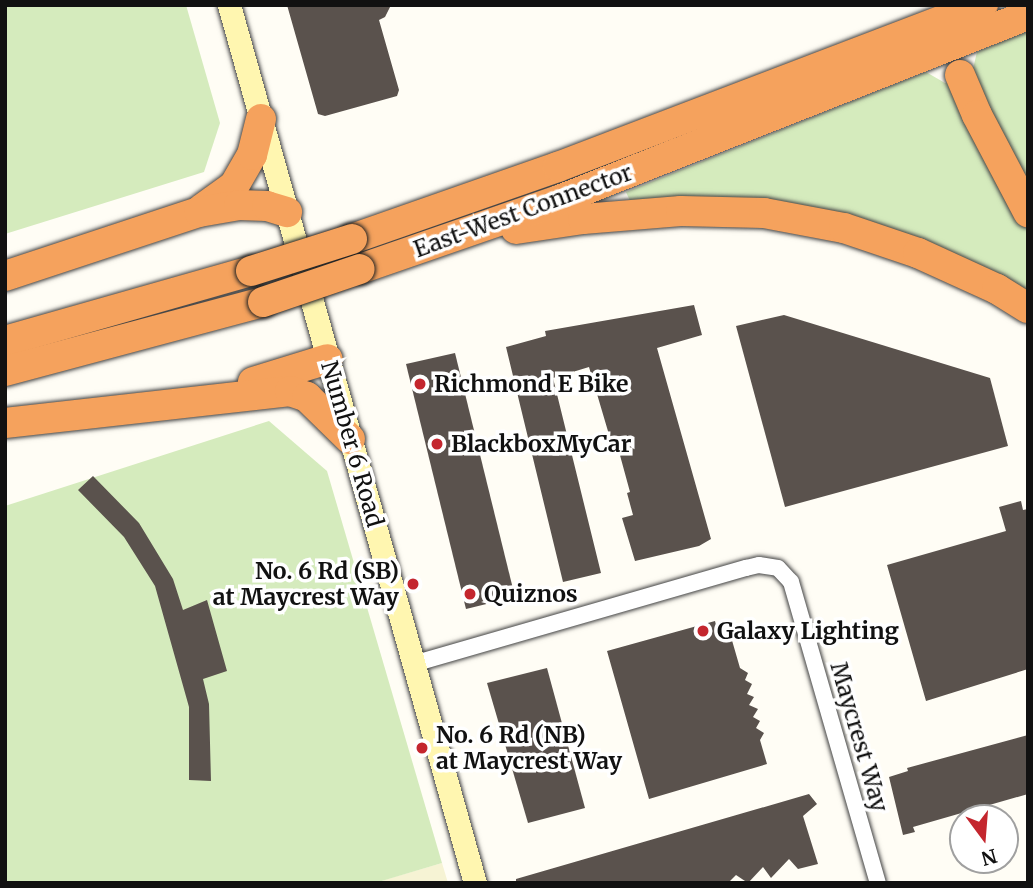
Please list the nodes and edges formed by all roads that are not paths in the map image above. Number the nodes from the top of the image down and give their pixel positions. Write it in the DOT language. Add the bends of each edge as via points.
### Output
graph roads {
  1 [pos="229,5"];
  2 [pos="928,5"];
  3 [pos="984,5"];
  4 [pos="1028,15"];
  5 [pos="960,75"];
  6 [pos="261,119"];
  7 [pos="558,167"];
  8 [pos="199,212"];
  9 [pos="287,212"];
  10 [pos="1028,212"];
  11 [pos="404,256"];
  12 [pos="5,276"];
  13 [pos="1028,308"];
  14 [pos="5,341"];
  15 [pos="328,359"];
  16 [pos="5,371"];
  17 [pos="192,400"];
  18 [pos="5,424"];
  19 [pos="350,439"];
  20 [pos="413,664"];
  21 [pos="475,883"];
  22 [pos="878,883"];
  1 -- 6 [label="main road, Number 6 Road"];
  2 -- 7 [label="highway" via="686,104"];
  3 -- 7 [label="highway, East-West Connector"];
  4 -- 11 [label="highway, East-West Connector" via="559,200"];
  5 -- 10 [label="highway"];
  6 -- 8 [label="highway" via="252,155 234,186"];
  6 -- 9 [label="main road, Number 6 Road"];
  7 -- 14 [label="highway, East-West Connector, bridge" via="251,271"];
  8 -- 9 [label="highway" via="239,205"];
  8 -- 12 [label="highway"];
  9 -- 15 [label="main road, Number 6 Road"];
  11 -- 13 [label="highway" via="500,231 583,219 681,211 764,214 844,228 918,253"];
  11 -- 16 [label="highway, East-West Connector, bridge" via="263,302"];
  15 -- 17 [label="highway"];
  15 -- 19 [label="main road, Number 6 Road"];
  17 -- 18 [label="highway"];
  17 -- 19 [label="highway" via="289,391 307,397"];
  19 -- 20 [label="main road, Number 6 Road"];
  20 -- 21 [label="main road, Number 6 Road"];
  20 -- 22 [label="street, Maycrest Way" via="746,568 778,568 791,582"];
}
